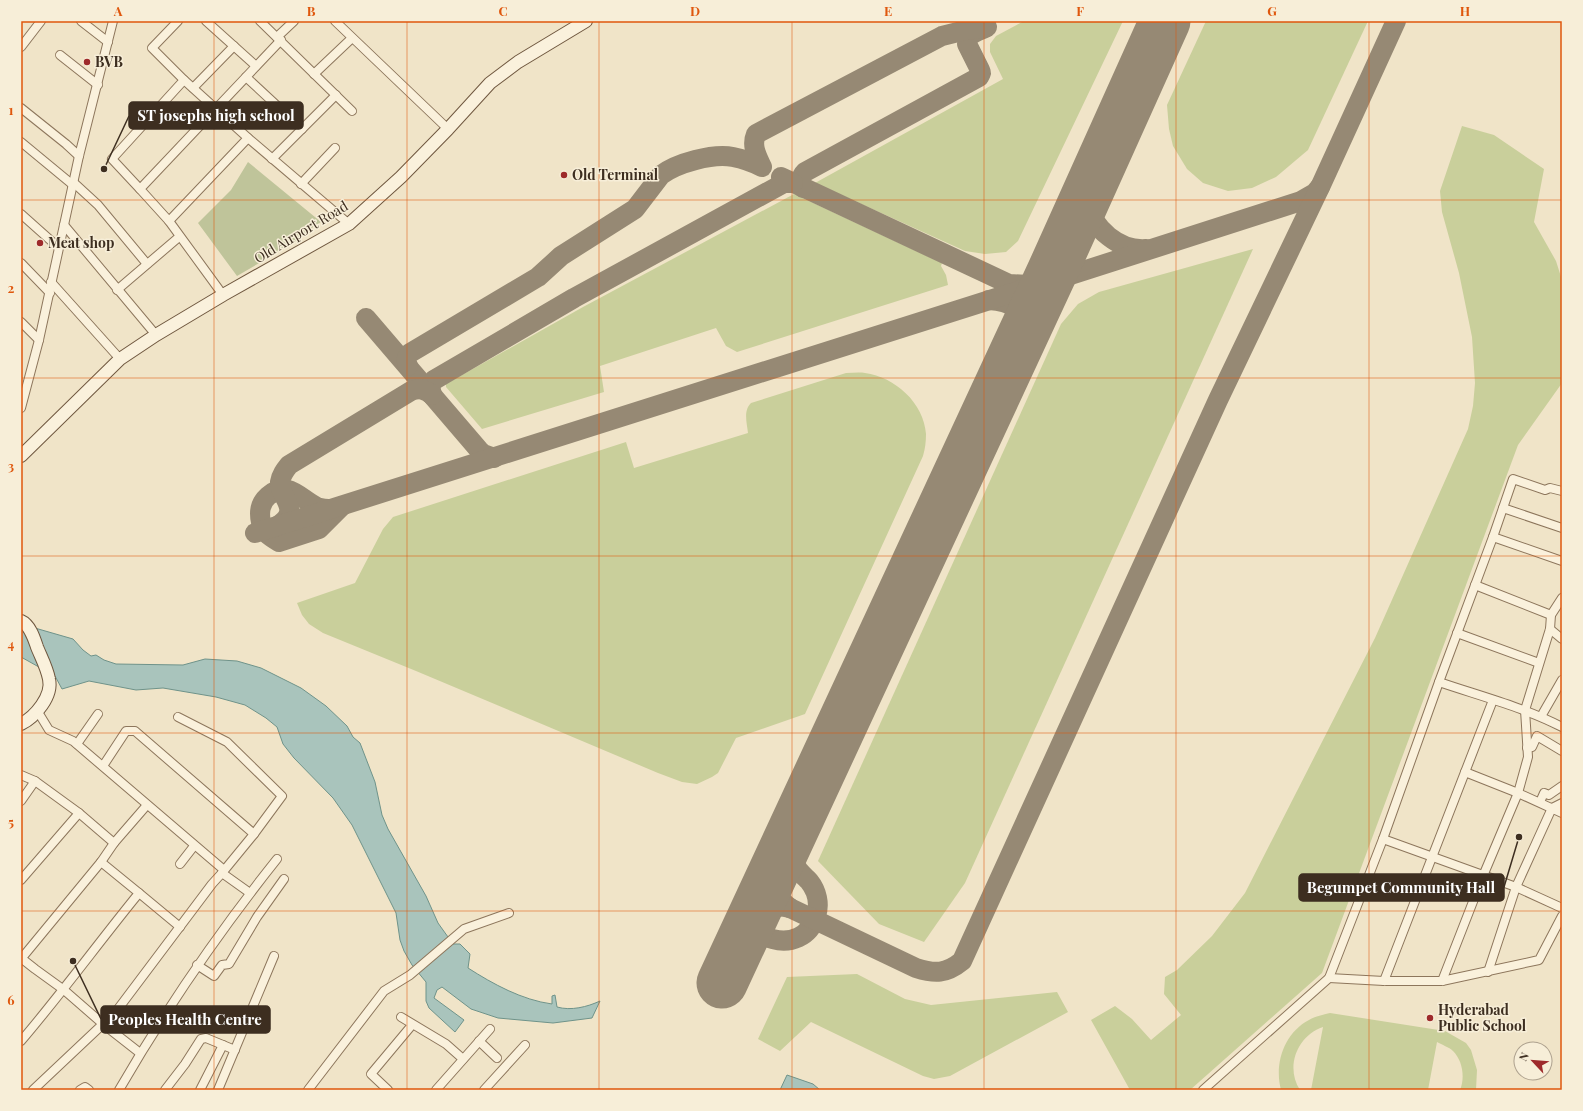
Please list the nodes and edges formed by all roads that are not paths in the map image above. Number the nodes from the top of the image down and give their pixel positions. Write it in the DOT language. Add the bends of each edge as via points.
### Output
graph roads {
  1 [pos="41,21"];
  2 [pos="81,21"];
  3 [pos="178,21"];
  4 [pos="206,21"];
  5 [pos="260,21"];
  6 [pos="294,21"];
  7 [pos="335,21"];
  8 [pos="586,21"];
  9 [pos="114,22"];
  10 [pos="352,38"];
  11 [pos="279,39"];
  12 [pos="108,42"];
  13 [pos="234,46"];
  14 [pos="21,47"];
  15 [pos="60,55"];
  16 [pos="256,66"];
  17 [pos="314,74"];
  18 [pos="246,77"];
  19 [pos="184,80"];
  20 [pos="98,85"];
  21 [pos="193,88"];
  22 [pos="336,95"];
  23 [pos="21,108"];
  24 [pos="216,110"];
  25 [pos="352,110"];
  26 [pos="302,129"];
  27 [pos="448,129"];
  28 [pos="248,138"];
  29 [pos="21,142"];
  30 [pos="335,148"];
  31 [pos="79,156"];
  32 [pos="272,159"];
  33 [pos="73,183"];
  34 [pos="301,184"];
  35 [pos="140,189"];
  36 [pos="21,214"];
  37 [pos="169,221"];
  38 [pos="349,224"];
  39 [pos="64,225"];
  40 [pos="179,237"];
  41 [pos="58,247"];
  42 [pos="21,263"];
  43 [pos="147,264"];
  44 [pos="51,282"];
  45 [pos="117,290"];
  46 [pos="50,293"];
  47 [pos="223,295"];
  48 [pos="21,322"];
  49 [pos="156,335"];
  50 [pos="39,340"];
  51 [pos="120,359"];
  52 [pos="24,388"];
  53 [pos="21,408"];
  54 [pos="21,456"];
  55 [pos="1562,491"];
  56 [pos="1503,508"];
  57 [pos="1562,528"];
  58 [pos="1493,537"];
  59 [pos="1562,561"];
  60 [pos="1474,585"];
  61 [pos="1562,598"];
  62 [pos="1551,615"];
  63 [pos="23,622"];
  64 [pos="1550,629"];
  65 [pos="1457,634"];
  66 [pos="1562,638"];
  67 [pos="1539,663"];
  68 [pos="1562,680"];
  69 [pos="1439,682"];
  70 [pos="1493,700"];
  71 [pos="1525,710"];
  72 [pos="38,712"];
  73 [pos="1543,712"];
  74 [pos="98,714"];
  75 [pos="178,717"];
  76 [pos="21,724"];
  77 [pos="1562,727"];
  78 [pos="77,744"];
  79 [pos="1527,748"];
  80 [pos="1562,750"];
  81 [pos="103,766"];
  82 [pos="1465,772"];
  83 [pos="21,775"];
  84 [pos="36,781"];
  85 [pos="1562,786"];
  86 [pos="1518,793"];
  87 [pos="21,801"];
  88 [pos="1540,802"];
  89 [pos="1562,803"];
  90 [pos="148,806"];
  91 [pos="1552,808"];
  92 [pos="79,812"];
  93 [pos="1562,813"];
  94 [pos="254,834"];
  95 [pos="1382,839"];
  96 [pos="114,843"];
  97 [pos="194,846"];
  98 [pos="1432,858"];
  99 [pos="276,859"];
  100 [pos="101,862"];
  101 [pos="180,864"];
  102 [pos="223,871"];
  103 [pos="1483,876"];
  104 [pos="284,879"];
  105 [pos="21,880"];
  106 [pos="1516,888"];
  107 [pos="139,893"];
  108 [pos="250,893"];
  109 [pos="1562,908"];
  110 [pos="509,913"];
  111 [pos="1562,916"];
  112 [pos="180,927"];
  113 [pos="1559,930"];
  114 [pos="274,956"];
  115 [pos="21,958"];
  116 [pos="197,965"];
  117 [pos="1488,972"];
  118 [pos="1329,978"];
  119 [pos="1384,981"];
  120 [pos="1442,981"];
  121 [pos="64,990"];
  122 [pos="401,1017"];
  123 [pos="103,1024"];
  124 [pos="412,1024"];
  125 [pos="490,1029"];
  126 [pos="21,1041"];
  127 [pos="479,1041"];
  128 [pos="222,1045"];
  129 [pos="525,1045"];
  130 [pos="235,1050"];
  131 [pos="140,1053"];
  132 [pos="497,1058"];
  133 [pos="463,1059"];
  134 [pos="380,1082"];
  135 [pos="33,1090"];
  136 [pos="80,1090"];
  137 [pos="89,1090"];
  138 [pos="118,1090"];
  139 [pos="165,1090"];
  140 [pos="200,1090"];
  141 [pos="218,1090"];
  142 [pos="308,1090"];
  143 [pos="374,1090"];
  144 [pos="388,1090"];
  145 [pos="436,1090"];
  146 [pos="484,1090"];
  147 [pos="1203,1090"];
  1 -- 14 [label="street"];
  2 -- 12 [label="street"];
  3 -- 19 [label="street" via="152,48"];
  4 -- 13 [label="street"];
  5 -- 11 [label="street"];
  6 -- 11 [label="street"];
  7 -- 10 [label="street"];
  8 -- 27 [label="main road, Old Airport Road" via="518,62 490,84"];
  9 -- 12 [label="street"];
  10 -- 17 [label="street"];
  10 -- 27 [label="street"];
  11 -- 16 [label="street"];
  11 -- 17 [label="street"];
  12 -- 20 [label="street"];
  13 -- 16 [label="street"];
  13 -- 21 [label="street"];
  15 -- 20 [label="street"];
  16 -- 18 [label="street"];
  17 -- 22 [label="street"];
  18 -- 24 [label="street"];
  18 -- 26 [label="street"];
  19 -- 21 [label="street"];
  19 -- 35 [label="street" via="112,158"];
  20 -- 31 [label="street"];
  21 -- 24 [label="street"];
  22 -- 25 [label="street"];
  22 -- 26 [label="street"];
  23 -- 31 [label="street"];
  24 -- 28 [label="street"];
  24 -- 35 [label="street"];
  26 -- 32 [label="street"];
  27 -- 38 [label="main road, Old Airport Road" via="401,177"];
  28 -- 32 [label="street"];
  28 -- 37 [label="street"];
  29 -- 33 [label="street"];
  30 -- 34 [label="street"];
  31 -- 33 [label="street"];
  32 -- 34 [label="street"];
  33 -- 39 [label="street"];
  33 -- 43 [label="street" via="98,205"];
  34 -- 38 [label="street"];
  35 -- 37 [label="street"];
  36 -- 41 [label="street"];
  37 -- 40 [label="street"];
  38 -- 47 [label="main road, Old Airport Road"];
  39 -- 41 [label="street"];
  39 -- 45 [label="street"];
  40 -- 43 [label="street"];
  40 -- 47 [label="street"];
  41 -- 44 [label="street"];
  42 -- 46 [label="street"];
  43 -- 45 [label="street"];
  44 -- 46 [label="street"];
  44 -- 51 [label="street"];
  45 -- 49 [label="street"];
  46 -- 50 [label="street"];
  47 -- 49 [label="main road, Old Airport Road"];
  48 -- 50 [label="street"];
  49 -- 51 [label="main road, Old Airport Road"];
  50 -- 52 [label="street"];
  51 -- 54 [label="main road, Old Airport Road"];
  52 -- 53 [label="street"];
  55 -- 56 [label="street" via="1550,488 1545,490 1513,479"];
  56 -- 57 [label="street"];
  56 -- 58 [label="street"];
  58 -- 59 [label="street"];
  58 -- 60 [label="street"];
  60 -- 62 [label="street"];
  60 -- 65 [label="street"];
  61 -- 62 [label="street"];
  62 -- 64 [label="street"];
  63 -- 72 [label="main road" via="34,638 49,680 48,691"];
  64 -- 66 [label="street"];
  64 -- 67 [label="street"];
  65 -- 67 [label="street"];
  65 -- 69 [label="street"];
  67 -- 71 [label="street"];
  68 -- 73 [label="street"];
  69 -- 70 [label="street"];
  69 -- 95 [label="street"];
  70 -- 71 [label="street"];
  70 -- 82 [label="street"];
  71 -- 77 [label="street"];
  71 -- 79 [label="street"];
  72 -- 76 [label="main road"];
  72 -- 78 [label="street" via="49,730"];
  74 -- 78 [label="street"];
  75 -- 94 [label="street" via="227,742 282,796"];
  78 -- 81 [label="street"];
  79 -- 80 [label="street" via="1532,747 1538,736"];
  79 -- 86 [label="street" via="1528,757"];
  81 -- 90 [label="street"];
  81 -- 94 [label="street" via="126,731 135,731"];
  82 -- 86 [label="street"];
  82 -- 98 [label="street"];
  83 -- 84 [label="street"];
  84 -- 87 [label="street"];
  84 -- 92 [label="street"];
  85 -- 88 [label="street" via="1549,795 1544,793"];
  86 -- 88 [label="street"];
  86 -- 103 [label="street"];
  88 -- 91 [label="street"];
  89 -- 91 [label="street"];
  90 -- 96 [label="street"];
  90 -- 97 [label="street"];
  91 -- 93 [label="street"];
  91 -- 106 [label="street"];
  92 -- 96 [label="street"];
  92 -- 105 [label="street"];
  94 -- 102 [label="street"];
  95 -- 98 [label="street"];
  95 -- 118 [label="street"];
  96 -- 100 [label="street"];
  97 -- 101 [label="street"];
  97 -- 102 [label="street"];
  98 -- 103 [label="street"];
  98 -- 119 [label="street"];
  99 -- 108 [label="street"];
  100 -- 107 [label="street"];
  100 -- 115 [label="street"];
  102 -- 108 [label="street"];
  102 -- 112 [label="street"];
  103 -- 106 [label="street"];
  103 -- 120 [label="street"];
  104 -- 116 [label="street" via="257,917 229,964 222,965 214,976"];
  106 -- 109 [label="street"];
  106 -- 117 [label="street"];
  107 -- 112 [label="street"];
  107 -- 121 [label="street"];
  108 -- 116 [label="street"];
  110 -- 142 [label="street" via="464,929 410,975 384,991"];
  111 -- 113 [label="street"];
  112 -- 123 [label="street"];
  113 -- 117 [label="street" via="1539,960"];
  114 -- 130 [label="street"];
  115 -- 121 [label="street"];
  116 -- 131 [label="street"];
  117 -- 120 [label="street"];
  118 -- 119 [label="street"];
  118 -- 147 [label="street"];
  119 -- 120 [label="street"];
  121 -- 123 [label="street"];
  121 -- 126 [label="street"];
  122 -- 124 [label="street"];
  123 -- 131 [label="street"];
  123 -- 135 [label="street"];
  124 -- 133 [label="street" via="446,1044"];
  124 -- 134 [label="street" via="371,1074"];
  125 -- 127 [label="street"];
  127 -- 132 [label="street"];
  127 -- 133 [label="street"];
  128 -- 130 [label="street"];
  128 -- 139 [label="street" via="206,1038 201,1039"];
  128 -- 140 [label="street"];
  129 -- 146 [label="street"];
  130 -- 141 [label="street"];
  131 -- 138 [label="street"];
  133 -- 145 [label="street"];
  134 -- 143 [label="street"];
  134 -- 144 [label="street"];
  136 -- 137 [label="street" via="85,1087"];
}
